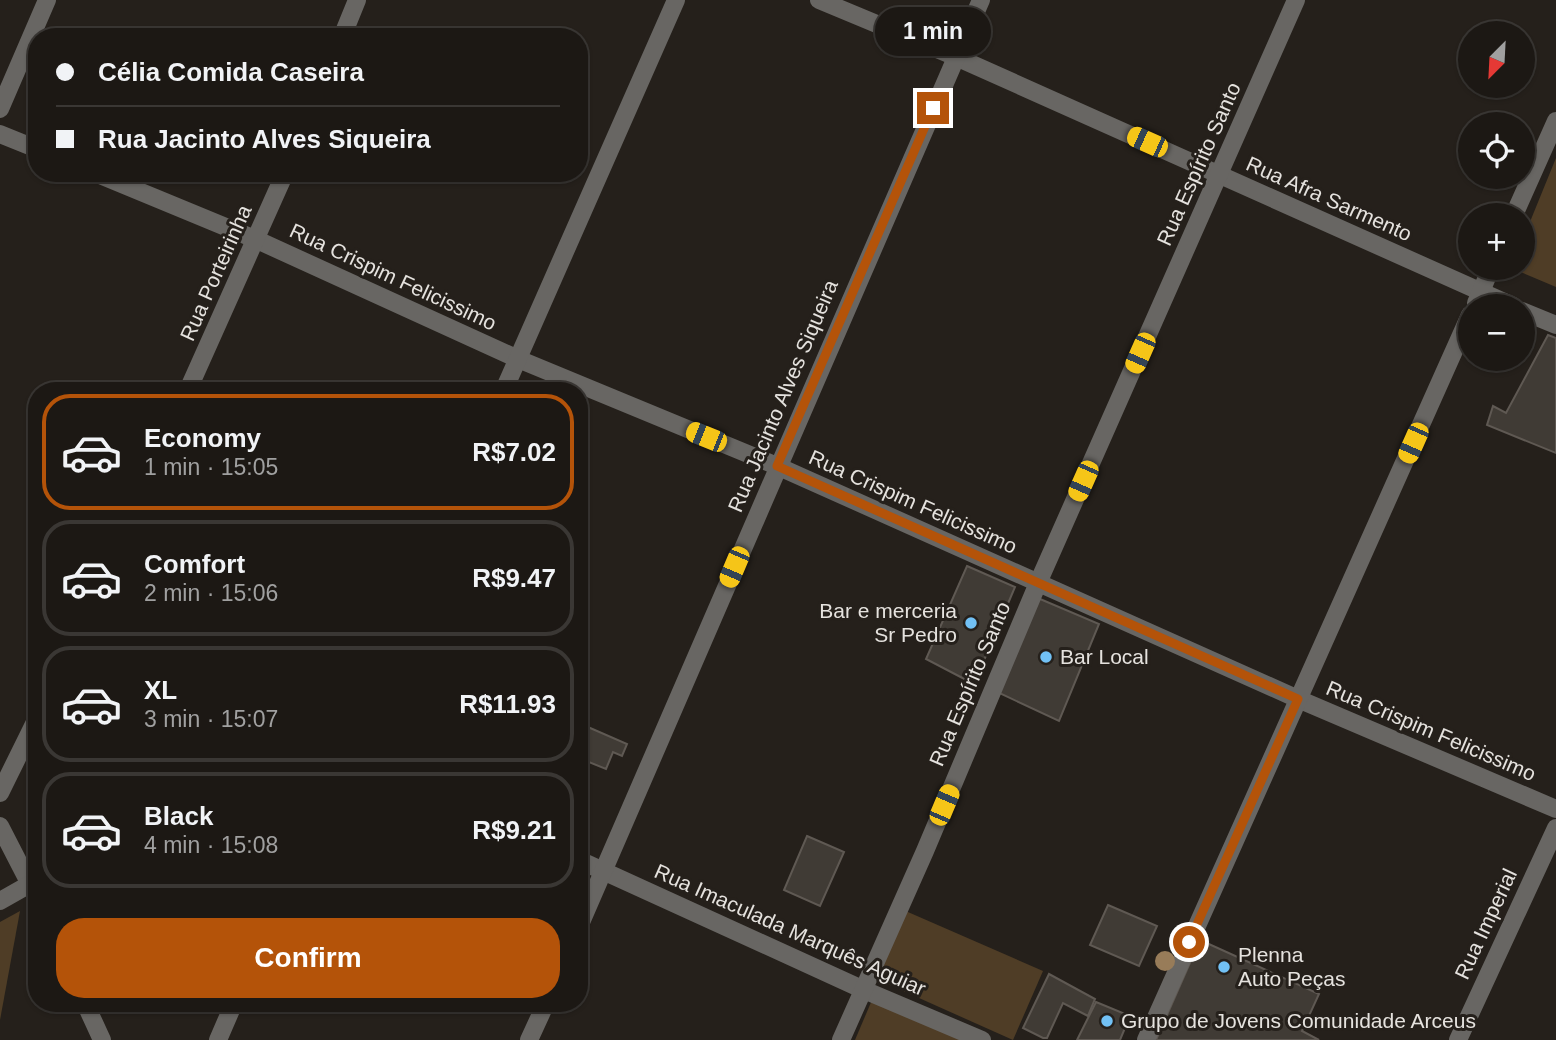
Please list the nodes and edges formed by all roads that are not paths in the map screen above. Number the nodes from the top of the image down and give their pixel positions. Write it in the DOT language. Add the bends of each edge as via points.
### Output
graph roads {
  1 [pos="47,0"];
  2 [pos="358,0"];
  3 [pos="676,0"];
  4 [pos="819,0"];
  5 [pos="981,0"];
  6 [pos="1296,0"];
  7 [pos="35,28"];
  8 [pos="346,28"];
  9 [pos="28,44"];
  10 [pos="956,57"];
  11 [pos="0,108"];
  12 [pos="1556,121"];
  13 [pos="0,134"];
  14 [pos="28,145"];
  15 [pos="1220,174"];
  16 [pos="117,182"];
  17 [pos="281,182"];
  18 [pos="1519,203"];
  19 [pos="257,240"];
  20 [pos="1467,294"];
  21 [pos="1535,316"];
  22 [pos="1556,325"];
  23 [pos="1458,343"];
  24 [pos="518,359"];
  25 [pos="192,382"];
  26 [pos="508,382"];
  27 [pos="574,382"];
  28 [pos="588,388"];
  29 [pos="777,466"];
  30 [pos="1038,583"];
  31 [pos="1298,699"];
  32 [pos="28,736"];
  33 [pos="0,793"];
  34 [pos="1556,809"];
  35 [pos="0,826"];
  36 [pos="1556,828"];
  37 [pos="588,864"];
  38 [pos="604,871"];
  39 [pos="28,880"];
  40 [pos="28,893"];
  41 [pos="0,901"];
  42 [pos="588,907"];
  43 [pos="864,990"];
  44 [pos="89,1012"];
  45 [pos="230,1012"];
  46 [pos="542,1012"];
  47 [pos="102,1040"];
  48 [pos="218,1040"];
  49 [pos="529,1040"];
  50 [pos="841,1040"];
  51 [pos="982,1040"];
  52 [pos="1146,1040"];
  53 [pos="1458,1040"];
  1 -- 7 [label="street"];
  2 -- 8 [label="street"];
  3 -- 24 [label="street"];
  4 -- 10 [label="street, Rua Afra Sarmento"];
  5 -- 10 [label="street, Rua Jacinto Alves Siqueira"];
  6 -- 15 [label="street, Rua Espírito Santo"];
  9 -- 11 [label="street"];
  10 -- 15 [label="street, Rua Afra Sarmento"];
  10 -- 29 [label="street, Rua Jacinto Alves Siqueira"];
  12 -- 18 [label="street"];
  13 -- 14 [label="street"];
  15 -- 20 [label="street, Rua Afra Sarmento"];
  15 -- 30 [label="street, Rua Espírito Santo"];
  16 -- 19 [label="street, Rua Crispim Felicissimo"];
  17 -- 19 [label="street, Rua Porteirinha"];
  19 -- 24 [label="street, Rua Crispim Felicissimo"];
  19 -- 25 [label="street, Rua Porteirinha"];
  21 -- 22 [label="street"];
  23 -- 31 [label="street"];
  24 -- 26 [label="street"];
  24 -- 27 [label="street, Rua Crispim Felicissimo"];
  28 -- 29 [label="street, Rua Crispim Felicissimo"];
  29 -- 30 [label="street, Rua Crispim Felicissimo"];
  29 -- 38 [label="street, Rua Jacinto Alves Siqueira"];
  30 -- 31 [label="street, Rua Crispim Felicissimo"];
  30 -- 43 [label="street, Rua Espírito Santo"];
  31 -- 34 [label="street, Rua Crispim Felicissimo"];
  31 -- 52 [label="street"];
  32 -- 33 [label="street"];
  35 -- 39 [label="street"];
  36 -- 53 [label="street, Rua Imperial"];
  37 -- 38 [label="street, Rua Imaculada Marquês Aguiar"];
  38 -- 42 [label="street, Rua Jacinto Alves Siqueira"];
  38 -- 43 [label="street, Rua Imaculada Marquês Aguiar"];
  40 -- 41 [label="street"];
  43 -- 50 [label="street, Rua Espírito Santo"];
  43 -- 51 [label="street, Rua Imaculada Marquês Aguiar"];
  44 -- 47 [label="street"];
  45 -- 48 [label="street"];
  46 -- 49 [label="street"];
}
